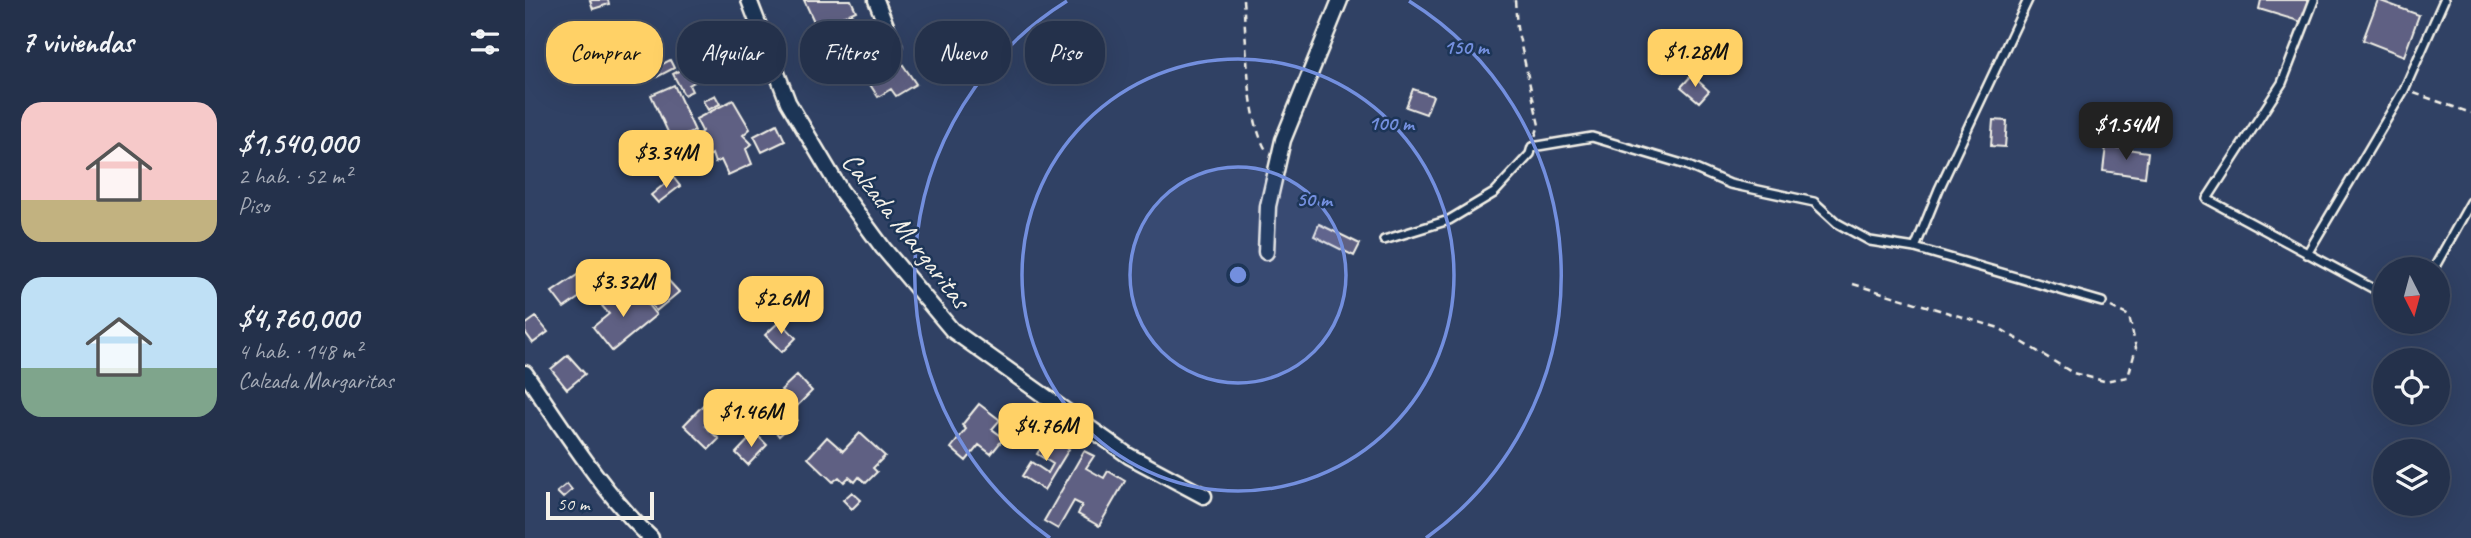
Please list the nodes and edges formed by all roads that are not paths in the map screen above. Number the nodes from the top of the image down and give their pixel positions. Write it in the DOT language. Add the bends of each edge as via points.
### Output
graph roads {
  1 [pos="748,0"];
  2 [pos="876,0"];
  3 [pos="1341,0"];
  4 [pos="2028,0"];
  5 [pos="2314,0"];
  6 [pos="2444,0"];
  7 [pos="884,21"];
  8 [pos="2471,202"];
  9 [pos="1384,240"];
  10 [pos="1915,248"];
  11 [pos="1266,253"];
  12 [pos="2307,254"];
  13 [pos="2440,257"];
  14 [pos="2373,289"];
  15 [pos="2102,302"];
  16 [pos="525,373"];
  17 [pos="1204,496"];
  18 [pos="652,538"];
  1 -- 17 [label="street, Calzada Margaritas" via="788,102 841,191 952,330 1129,456"];
  2 -- 7 [label="street"];
  3 -- 11 [label="street" via="1283,140 1268,206"];
  4 -- 10 [label="lane"];
  5 -- 12 [label="lane" via="2281,83 2207,199"];
  6 -- 12 [label="lane" via="2404,90"];
  8 -- 13 [label="lane"];
  9 -- 10 [label="lane" via="1449,220 1494,193 1530,155 1532,147 1592,137 1686,165 1730,184 1814,202 1837,223 1870,241"];
  10 -- 15 [label="lane"];
  12 -- 14 [label="lane"];
  16 -- 18 [label="street" via="578,450"];
}
